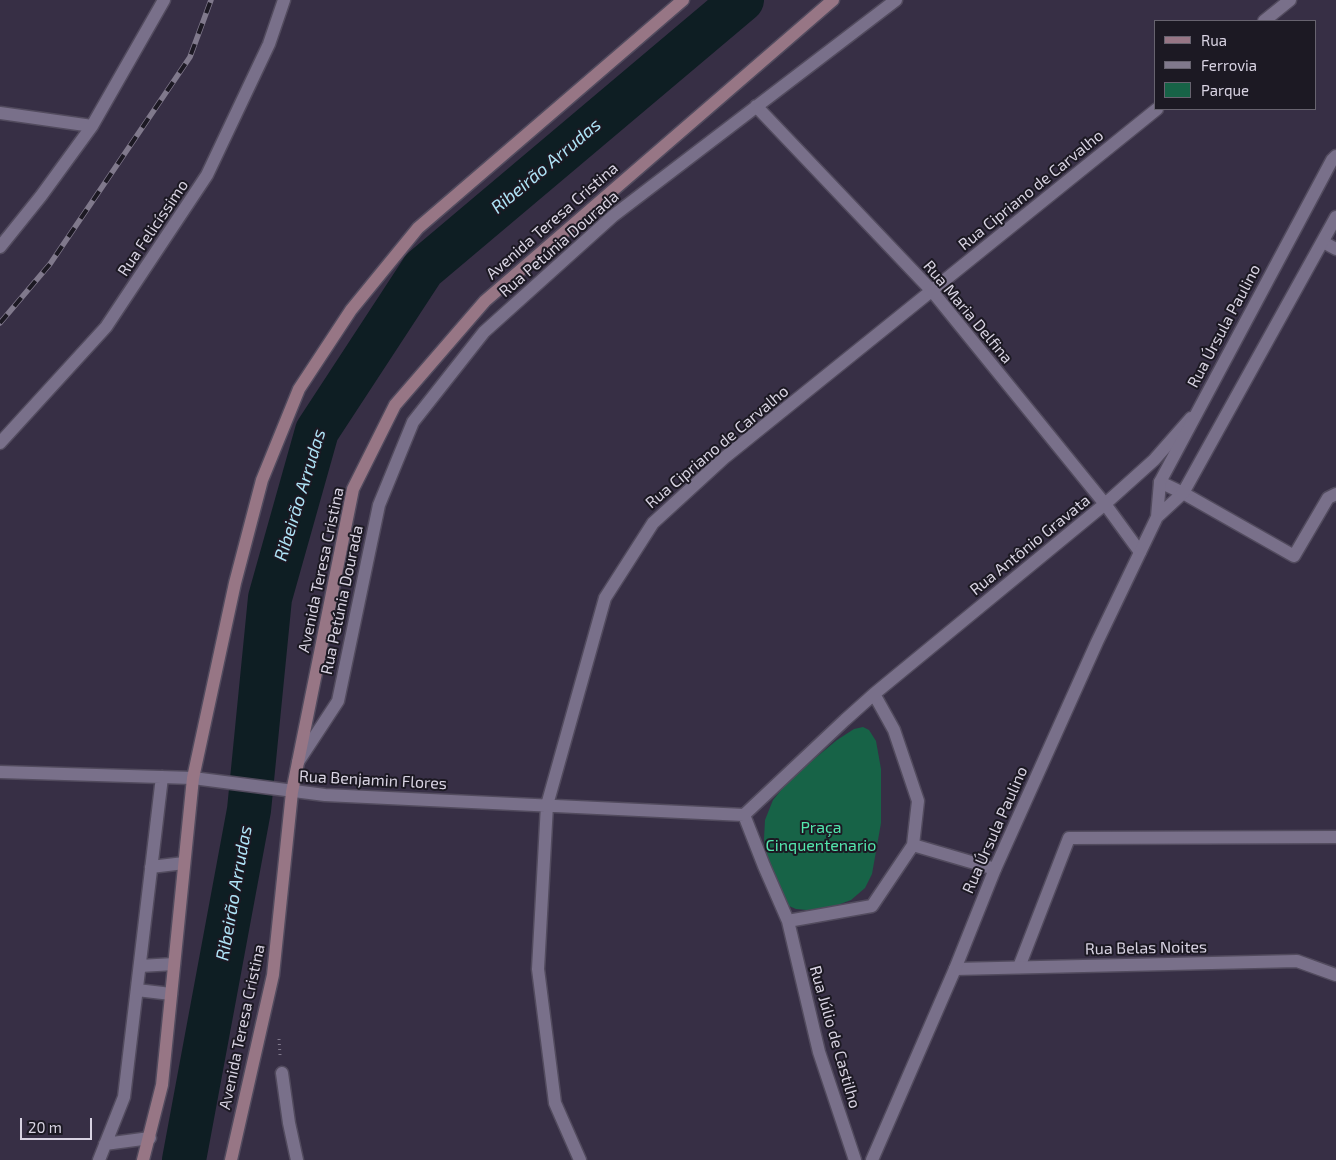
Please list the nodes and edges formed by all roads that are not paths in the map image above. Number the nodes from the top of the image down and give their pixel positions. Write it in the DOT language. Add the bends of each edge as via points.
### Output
graph roads {
  1 [pos="164,0"];
  2 [pos="284,0"];
  3 [pos="683,0"];
  4 [pos="833,0"];
  5 [pos="896,0"];
  6 [pos="1290,0"];
  7 [pos="1265,20"];
  8 [pos="756,106"];
  9 [pos="1156,110"];
  10 [pos="0,113"];
  11 [pos="92,126"];
  12 [pos="1335,159"];
  13 [pos="1336,217"];
  14 [pos="1323,242"];
  15 [pos="0,247"];
  16 [pos="1336,249"];
  17 [pos="932,291"];
  18 [pos="1198,410"];
  19 [pos="0,443"];
  20 [pos="1160,482"];
  21 [pos="1183,493"];
  22 [pos="1336,494"];
  23 [pos="1105,504"];
  24 [pos="1157,517"];
  25 [pos="1140,552"];
  26 [pos="874,694"];
  27 [pos="297,765"];
  28 [pos="0,772"];
  29 [pos="162,777"];
  30 [pos="193,778"];
  31 [pos="292,792"];
  32 [pos="547,805"];
  33 [pos="744,815"];
  34 [pos="1336,837"];
  35 [pos="913,845"];
  36 [pos="184,862"];
  37 [pos="151,867"];
  38 [pos="995,868"];
  39 [pos="788,921"];
  40 [pos="174,964"];
  41 [pos="140,966"];
  42 [pos="1018,967"];
  43 [pos="955,969"];
  44 [pos="1336,975"];
  45 [pos="137,990"];
  46 [pos="171,994"];
  47 [pos="282,1073"];
  48 [pos="150,1138"];
  49 [pos="105,1144"];
  50 [pos="99,1160"];
  51 [pos="143,1160"];
  52 [pos="231,1160"];
  53 [pos="297,1160"];
  54 [pos="580,1160"];
  55 [pos="855,1160"];
  56 [pos="872,1160"];
  1 -- 11 [label="street"];
  2 -- 19 [label="street, Rua Felicíssimo" via="269,44 208,175 106,327"];
  3 -- 30 [label="main road" via="418,228 351,310 299,389 262,480 235,583"];
  4 -- 27 [label="main road, Avenida Teresa Cristina" via="485,301 395,405 353,488"];
  5 -- 8 [label="street, Rua Petúnia Dourada"];
  6 -- 7 [label="street"];
  8 -- 17 [label="street, Rua Maria Delfina"];
  8 -- 27 [label="street, Rua Petúnia Dourada" via="613,216 484,332 413,422 379,505 338,701"];
  9 -- 17 [label="street, Rua Cipriano de Carvalho"];
  10 -- 11 [label="street"];
  11 -- 15 [label="street"];
  12 -- 18 [label="street, Rua Úrsula Paulino"];
  13 -- 14 [label="street, Rua Úrsula Paulino"];
  14 -- 16 [label="street"];
  14 -- 21 [label="street, Rua Úrsula Paulino"];
  17 -- 23 [label="street, Rua Maria Delfina"];
  17 -- 32 [label="street, Rua Cipriano de Carvalho" via="724,458 653,523 605,598"];
  18 -- 20 [label="street, Rua Úrsula Paulino"];
  18 -- 23 [label="street, Rua Antônio Gravata" via="1154,460"];
  20 -- 21 [label="street"];
  20 -- 24 [label="street, Rua Úrsula Paulino"];
  21 -- 22 [label="street" via="1294,556 1328,498"];
  21 -- 24 [label="street, Rua Úrsula Paulino"];
  23 -- 25 [label="street, Rua Maria Delfina"];
  23 -- 26 [label="street, Rua Antônio Gravata"];
  24 -- 25 [label="street, Rua Úrsula Paulino"];
  25 -- 38 [label="street, Rua Úrsula Paulino"];
  26 -- 33 [label="street, Rua Antônio Gravata"];
  26 -- 35 [label="street" via="894,730 918,801"];
  27 -- 31 [label="main road, Avenida Teresa Cristina"];
  28 -- 29 [label="street, Rua Benjamin Flores"];
  29 -- 30 [label="street, Rua Benjamin Flores"];
  29 -- 37 [label="street"];
  30 -- 31 [label="street, Rua Benjamin Flores"];
  30 -- 36 [label="main road"];
  31 -- 32 [label="street, Rua Benjamin Flores"];
  31 -- 52 [label="main road, Avenida Teresa Cristina" via="273,975"];
  32 -- 33 [label="street, Rua Benjamin Flores"];
  32 -- 54 [label="street, Rua Cipriano de Carvalho" via="538,969 555,1103"];
  33 -- 39 [label="street, Rua Júlio de Castilho"];
  34 -- 42 [label="street" via="1068,838"];
  35 -- 38 [label="street"];
  35 -- 39 [label="street" via="872,906"];
  36 -- 37 [label="street"];
  36 -- 40 [label="main road"];
  37 -- 41 [label="street"];
  38 -- 43 [label="street, Rua Úrsula Paulino"];
  39 -- 55 [label="street, Rua Júlio de Castilho" via="819,1052"];
  40 -- 41 [label="street"];
  40 -- 46 [label="main road"];
  41 -- 45 [label="street"];
  42 -- 43 [label="street, Rua Belas Noites"];
  42 -- 44 [label="street, Rua Belas Noites" via="1297,961"];
  43 -- 56 [label="street, Rua Úrsula Paulino"];
  45 -- 46 [label="street"];
  45 -- 49 [label="street" via="124,1097"];
  46 -- 48 [label="main road" via="162,1085"];
  47 -- 53 [label="street" via="288,1123"];
  48 -- 49 [label="street"];
  48 -- 51 [label="main road"];
  49 -- 50 [label="street"];
}
